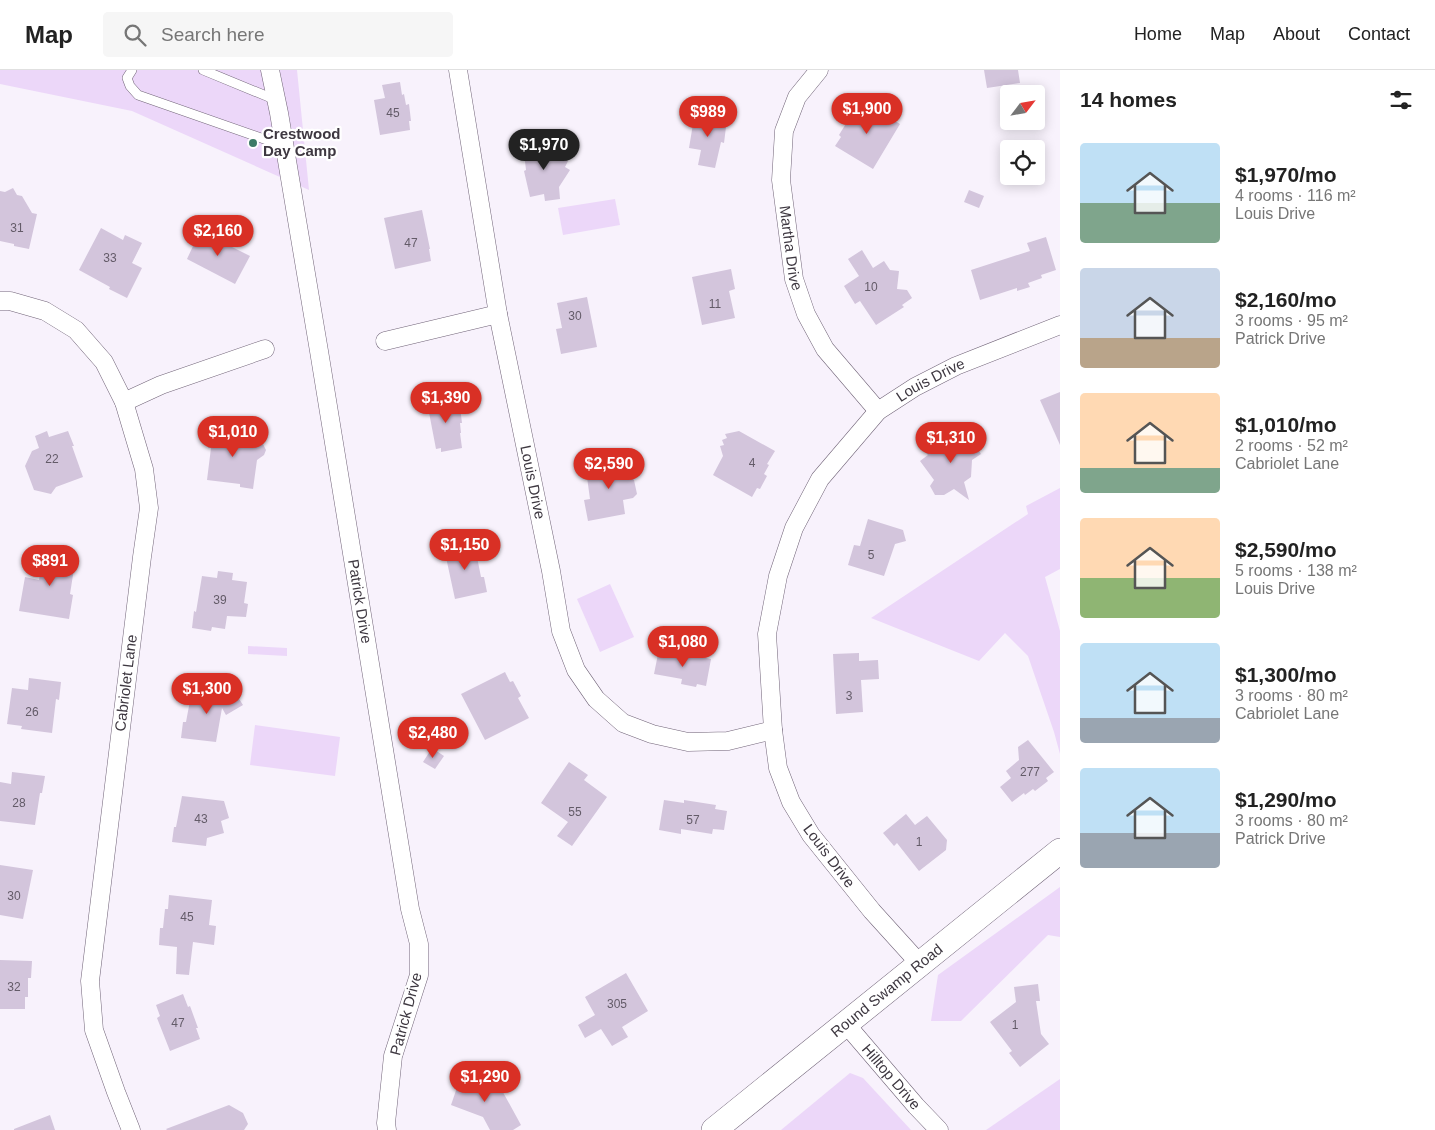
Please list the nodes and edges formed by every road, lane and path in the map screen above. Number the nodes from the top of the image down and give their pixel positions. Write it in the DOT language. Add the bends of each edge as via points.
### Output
graph roads {
  1 [pos="132,70"];
  2 [pos="203,70"];
  3 [pos="270,70"];
  4 [pos="458,70"];
  5 [pos="819,70"];
  6 [pos="276,100"];
  7 [pos="284,146"];
  8 [pos="0,301"];
  9 [pos="498,314"];
  10 [pos="1060,325"];
  11 [pos="386,341"];
  12 [pos="265,349"];
  13 [pos="124,402"];
  14 [pos="878,411"];
  15 [pos="773,730"];
  16 [pos="1060,851"];
  17 [pos="920,964"];
  18 [pos="846,1023"];
  19 [pos="131,1130"];
  20 [pos="387,1130"];
  21 [pos="714,1130"];
  22 [pos="939,1130"];
  1 -- 7 [label="lane" via="127,78 138,95"];
  2 -- 6 [label="lane"];
  3 -- 6 [label="street, Patrick Drive"];
  4 -- 9 [label="street, Louis Drive"];
  5 -- 14 [label="street, Martha Drive" via="797,97 784,131 781,180 794,279 806,314 825,349"];
  6 -- 7 [label="street, Patrick Drive"];
  7 -- 20 [label="street, Patrick Drive" via="410,909 419,944 419,975 393,1056"];
  8 -- 13 [label="street, Cabriolet Lane" via="45,311 76,330 104,362"];
  9 -- 11 [label="street"];
  9 -- 15 [label="street, Louis Drive" via="561,631 576,670 596,699 623,722 652,734 698,742 728,741"];
  10 -- 14 [label="street, Louis Drive" via="956,366"];
  12 -- 13 [label="street" via="161,385"];
  13 -- 19 [label="street, Cabriolet Lane" via="144,469 149,508 90,981 94,1030"];
  14 -- 15 [label="street, Louis Drive" via="820,479 794,528 778,576 768,634"];
  15 -- 17 [label="street, Louis Drive" via="778,768 791,802 811,835"];
  16 -- 17 [label="street, Round Swamp Road"];
  17 -- 18 [label="street, Round Swamp Road"];
  18 -- 21 [label="street, Round Swamp Road"];
  18 -- 22 [label="street, Hilltop Drive"];
}
